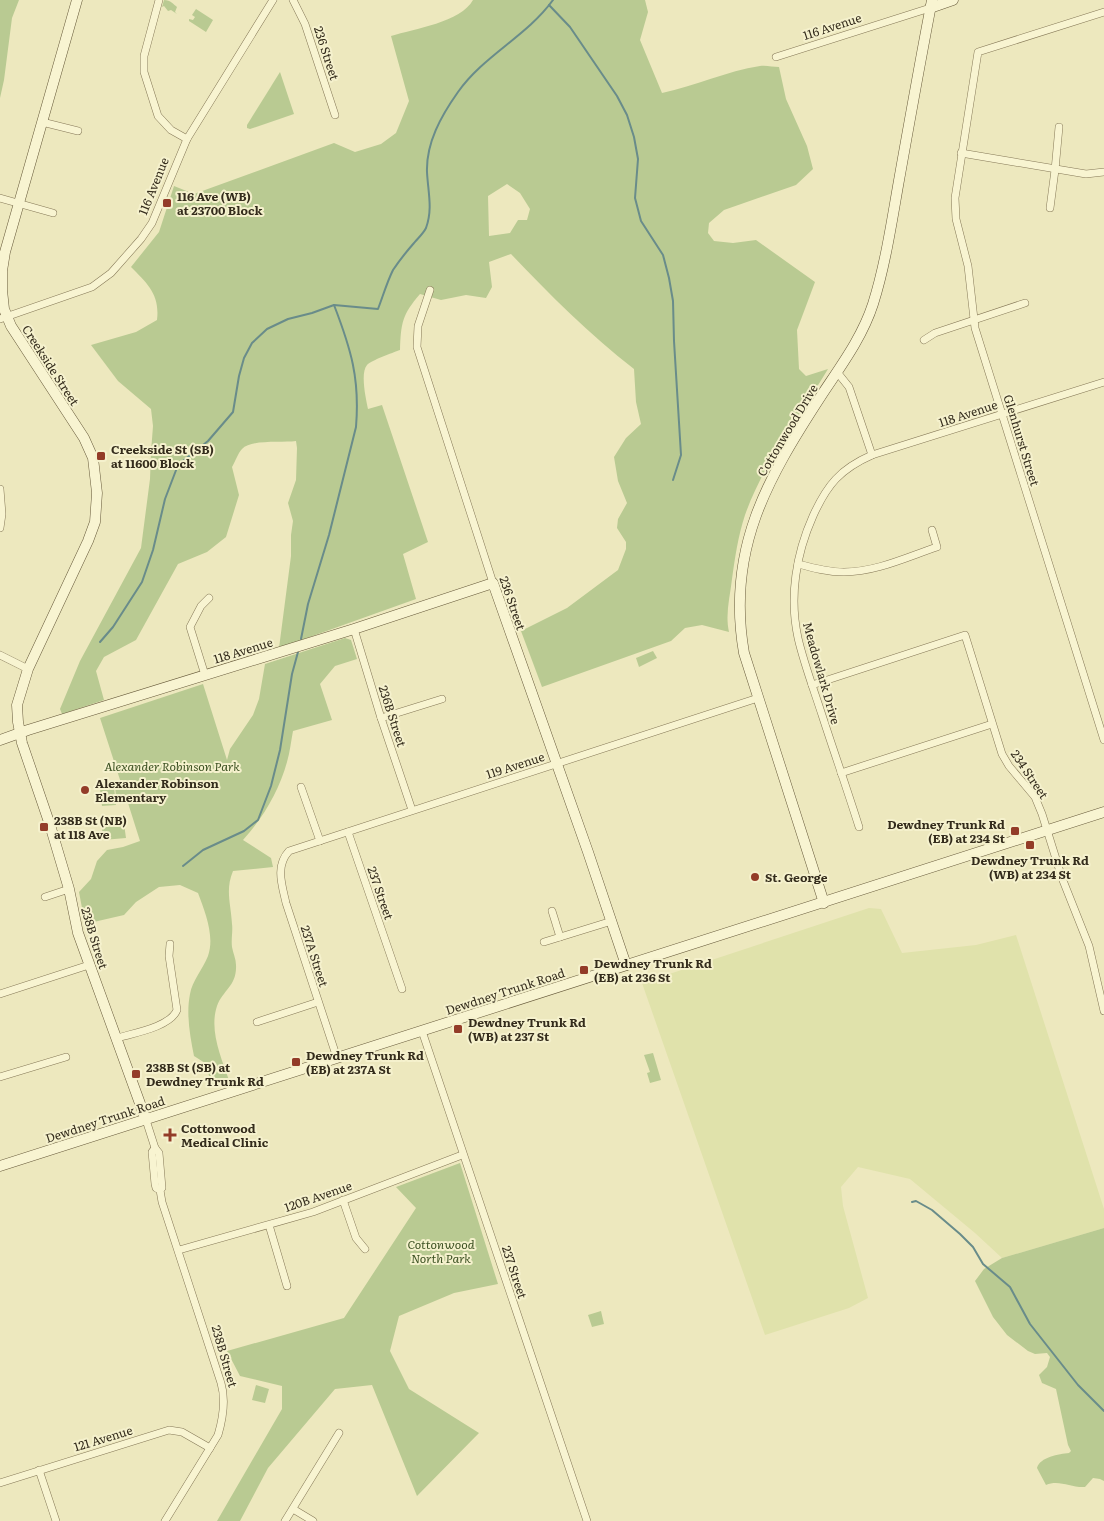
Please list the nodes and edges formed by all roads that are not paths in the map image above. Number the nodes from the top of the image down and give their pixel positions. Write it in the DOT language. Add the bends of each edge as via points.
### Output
graph roads {
  1 [pos="77,0"];
  2 [pos="159,0"];
  3 [pos="273,0"];
  4 [pos="293,0"];
  5 [pos="953,0"];
  6 [pos="931,4"];
  7 [pos="1104,12"];
  8 [pos="776,57"];
  9 [pos="335,115"];
  10 [pos="42,122"];
  11 [pos="1059,127"];
  12 [pos="78,131"];
  13 [pos="186,139"];
  14 [pos="962,153"];
  15 [pos="1055,170"];
  16 [pos="1104,172"];
  17 [pos="0,198"];
  18 [pos="18,203"];
  19 [pos="1050,208"];
  20 [pos="53,213"];
  21 [pos="430,290"];
  22 [pos="1025,303"];
  23 [pos="3,318"];
  24 [pos="974,320"];
  25 [pos="924,340"];
  26 [pos="837,372"];
  27 [pos="1104,382"];
  28 [pos="1002,415"];
  29 [pos="872,455"];
  30 [pos="842,472"];
  31 [pos="0,489"];
  32 [pos="0,528"];
  33 [pos="932,530"];
  34 [pos="798,564"];
  35 [pos="493,583"];
  36 [pos="209,598"];
  37 [pos="354,629"];
  38 [pos="0,655"];
  39 [pos="28,669"];
  40 [pos="205,674"];
  41 [pos="812,685"];
  42 [pos="758,698"];
  43 [pos="442,699"];
  44 [pos="381,718"];
  45 [pos="992,724"];
  46 [pos="19,734"];
  47 [pos="0,740"];
  48 [pos="1104,740"];
  49 [pos="557,764"];
  50 [pos="842,773"];
  51 [pos="301,788"];
  52 [pos="412,810"];
  53 [pos="1104,812"];
  54 [pos="859,827"];
  55 [pos="1047,831"];
  56 [pos="348,832"];
  57 [pos="320,841"];
  58 [pos="282,858"];
  59 [pos="69,889"];
  60 [pos="45,897"];
  61 [pos="824,902"];
  62 [pos="552,911"];
  63 [pos="612,921"];
  64 [pos="560,937"];
  65 [pos="544,942"];
  66 [pos="170,944"];
  67 [pos="90,965"];
  68 [pos="626,965"];
  69 [pos="402,989"];
  70 [pos="0,994"];
  71 [pos="318,1002"];
  72 [pos="1104,1011"];
  73 [pos="257,1022"];
  74 [pos="422,1031"];
  75 [pos="117,1038"];
  76 [pos="66,1057"];
  77 [pos="337,1058"];
  78 [pos="0,1077"];
  79 [pos="146,1120"];
  80 [pos="462,1155"];
  81 [pos="0,1166"];
  82 [pos="343,1200"];
  83 [pos="268,1225"];
  84 [pos="365,1249"];
  85 [pos="179,1250"];
  86 [pos="288,1286"];
  87 [pos="339,1433"];
  88 [pos="210,1448"];
  89 [pos="39,1470"];
  90 [pos="0,1483"];
  91 [pos="292,1509"];
  92 [pos="56,1521"];
  93 [pos="165,1521"];
  94 [pos="285,1521"];
  95 [pos="314,1521"];
  96 [pos="586,1521"];
  1 -- 10 [label="street, Creekside Street"];
  2 -- 13 [label="street" via="144,56 144,72 158,116 171,130"];
  3 -- 13 [label="street, 116 Avenue"];
  4 -- 9 [label="street, 236 Street" via="303,20"];
  5 -- 6 [label="street, 116 Avenue"];
  6 -- 8 [label="street, 116 Avenue"];
  6 -- 26 [label="street, Cottonwood Drive" via="883,267 867,319"];
  7 -- 14 [label="street, Glenhurst Street" via="978,52"];
  10 -- 12 [label="street"];
  10 -- 18 [label="street, Creekside Street"];
  11 -- 15 [label="street"];
  13 -- 23 [label="street, 116 Avenue" via="149,228 111,273 85,290"];
  14 -- 15 [label="street"];
  14 -- 24 [label="street, Glenhurst Street" via="955,212 968,266"];
  15 -- 16 [label="street" via="1091,175"];
  15 -- 19 [label="street"];
  17 -- 18 [label="street"];
  18 -- 20 [label="street"];
  18 -- 23 [label="street, Creekside Street" via="2,271"];
  21 -- 35 [label="street, 236 Street" via="418,326 417,347"];
  22 -- 24 [label="street"];
  23 -- 39 [label="street, Creekside Street" via="84,438 93,458 97,493 95,522 88,541"];
  24 -- 25 [label="street"];
  24 -- 28 [label="street, Glenhurst Street"];
  26 -- 29 [label="street" via="849,387"];
  26 -- 42 [label="street, Cottonwood Drive" via="774,472 744,550 740,629"];
  27 -- 28 [label="street, 118 Avenue"];
  28 -- 29 [label="street, 118 Avenue"];
  28 -- 48 [label="street, Glenhurst Street"];
  29 -- 30 [label="street, 118 Avenue"];
  30 -- 34 [label="street, Meadowlark Drive" via="819,504 805,536"];
  31 -- 32 [label="street"];
  33 -- 34 [label="street" via="937,547 876,567 843,572"];
  34 -- 41 [label="street, Meadowlark Drive" via="795,617"];
  35 -- 37 [label="street, 118 Avenue"];
  35 -- 49 [label="street, 236 Street"];
  36 -- 40 [label="street" via="190,627"];
  37 -- 40 [label="street, 118 Avenue"];
  37 -- 44 [label="street, 236B Street"];
  38 -- 39 [label="street"];
  39 -- 46 [label="street, Creekside Street" via="16,706"];
  40 -- 46 [label="street, 118 Avenue"];
  41 -- 45 [label="street, 234 Street" via="965,636"];
  41 -- 50 [label="street, Meadowlark Drive"];
  42 -- 49 [label="street, 119 Avenue"];
  42 -- 61 [label="street, Cottonwood Drive"];
  43 -- 44 [label="street"];
  44 -- 52 [label="street, 236B Street"];
  45 -- 50 [label="street"];
  45 -- 55 [label="street, 234 Street" via="1005,761 1034,797"];
  46 -- 47 [label="street, 118 Avenue"];
  46 -- 59 [label="street, 238B Street"];
  49 -- 52 [label="street, 119 Avenue"];
  49 -- 63 [label="street, 236 Street"];
  50 -- 54 [label="street, Meadowlark Drive"];
  51 -- 57 [label="street"];
  52 -- 56 [label="street, 119 Avenue"];
  53 -- 55 [label="street, Dewdney Trunk Road"];
  55 -- 61 [label="street, Dewdney Trunk Road"];
  55 -- 72 [label="street, 234 Street" via="1089,946"];
  56 -- 57 [label="street, 119 Avenue"];
  56 -- 69 [label="street, 237 Street"];
  57 -- 58 [label="street, 119 Avenue" via="289,851"];
  58 -- 71 [label="street, 237A Street" via="280,878 286,903"];
  59 -- 60 [label="street"];
  59 -- 67 [label="street, 238B Street" via="78,933"];
  61 -- 68 [label="street, Dewdney Trunk Road"];
  62 -- 64 [label="street"];
  63 -- 64 [label="street"];
  63 -- 68 [label="street, 236 Street"];
  64 -- 65 [label="street"];
  66 -- 75 [label="street" via="168,956 177,1010 174,1017 166,1023"];
  67 -- 70 [label="street"];
  67 -- 75 [label="street, 238B Street"];
  68 -- 74 [label="street, Dewdney Trunk Road"];
  71 -- 73 [label="street"];
  71 -- 77 [label="street, 237A Street"];
  74 -- 77 [label="street, Dewdney Trunk Road"];
  74 -- 80 [label="street, 237 Street"];
  75 -- 79 [label="street, 238B Street"];
  76 -- 78 [label="street"];
  77 -- 79 [label="street, Dewdney Trunk Road"];
  79 -- 81 [label="street, Dewdney Trunk Road"];
  79 -- 85 [label="street, 238B Street" via="158,1150 160,1190"];
  80 -- 82 [label="street, 120B Avenue"];
  80 -- 96 [label="street, 237 Street"];
  82 -- 83 [label="street, 120B Avenue"];
  82 -- 84 [label="street" via="356,1238"];
  83 -- 85 [label="street, 120B Avenue"];
  83 -- 86 [label="street"];
  85 -- 88 [label="street, 238B Street" via="223,1389 222,1423"];
  87 -- 91 [label="street"];
  88 -- 89 [label="street, 121 Avenue" via="182,1432 169,1430"];
  88 -- 93 [label="street, 238B Street"];
  89 -- 90 [label="street, 121 Avenue"];
  89 -- 92 [label="street"];
  91 -- 94 [label="street"];
  91 -- 95 [label="street"];
}
